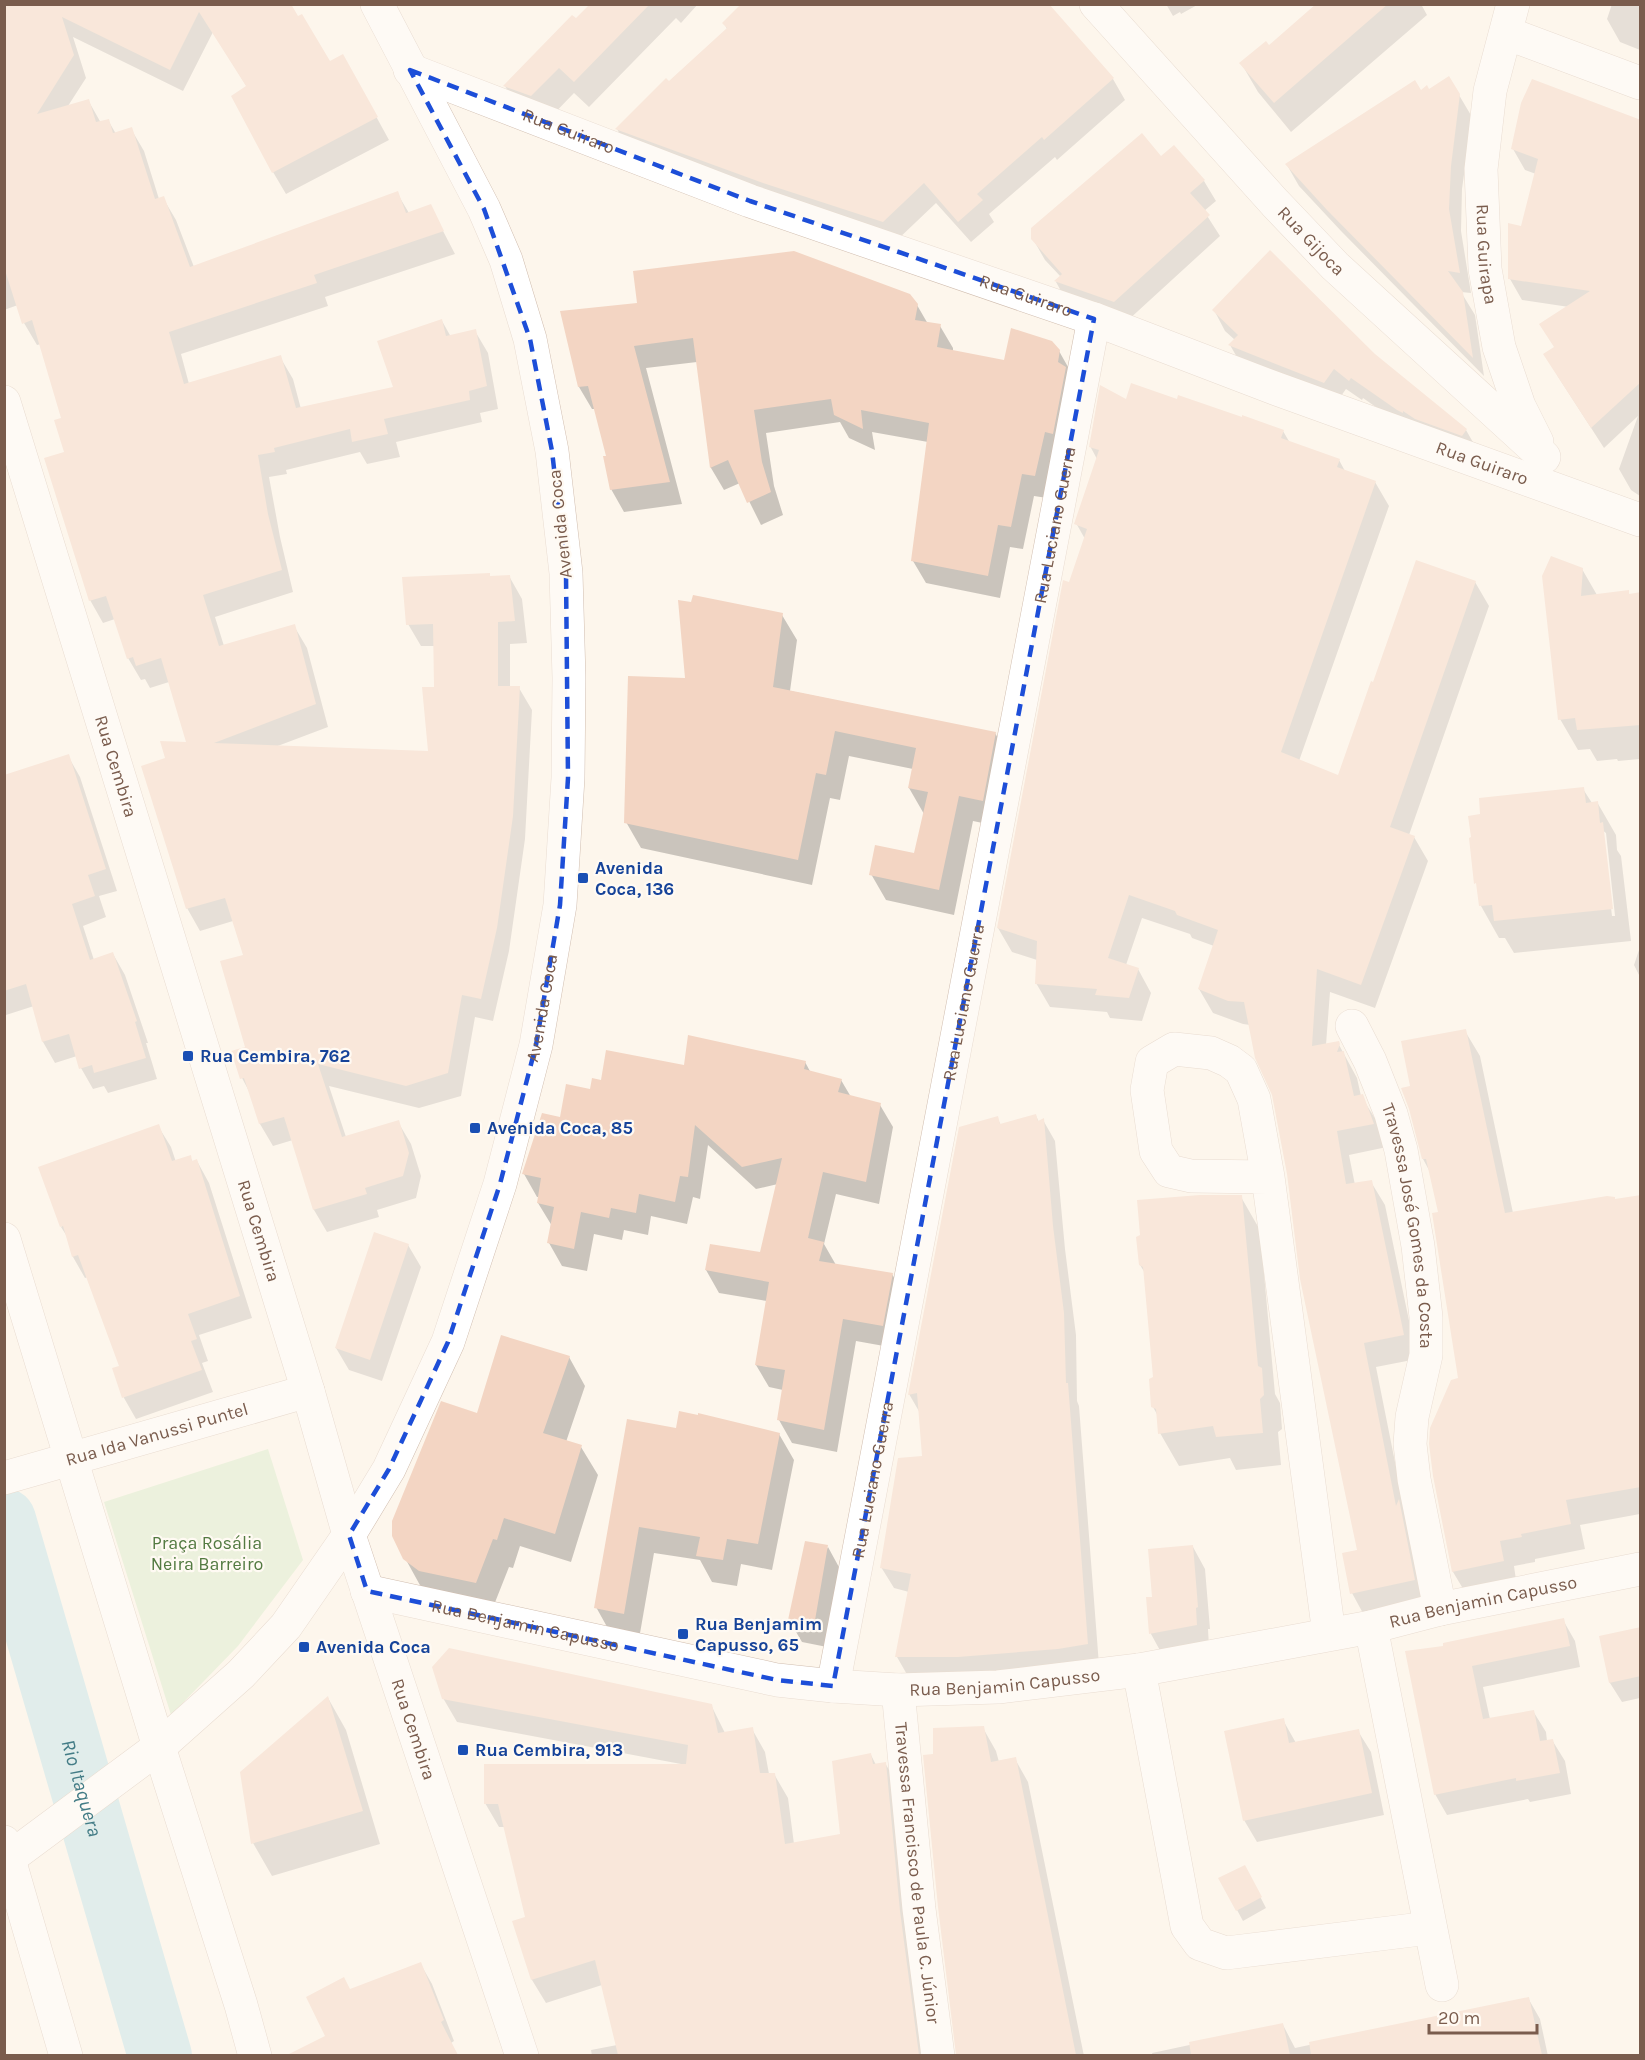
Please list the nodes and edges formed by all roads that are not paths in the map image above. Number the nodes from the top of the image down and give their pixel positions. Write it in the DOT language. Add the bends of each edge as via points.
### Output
graph roads {
  1 [pos="377,4"];
  2 [pos="1096,4"];
  3 [pos="1509,19"];
  4 [pos="410,70"];
  5 [pos="1641,83"];
  6 [pos="1094,319"];
  7 [pos="4,402"];
  8 [pos="1544,457"];
  9 [pos="1563,492"];
  10 [pos="1641,520"];
  11 [pos="1352,1026"];
  12 [pos="1268,1177"];
  13 [pos="4,1239"];
  14 [pos="308,1391"];
  15 [pos="58,1463"];
  16 [pos="4,1478"];
  17 [pos="349,1535"];
  18 [pos="1641,1569"];
  19 [pos="367,1592"];
  20 [pos="1440,1609"];
  21 [pos="1371,1627"];
  22 [pos="1329,1634"];
  23 [pos="1139,1670"];
  24 [pos="833,1686"];
  25 [pos="898,1690"];
  26 [pos="146,1756"];
  27 [pos="10,1853"];
  28 [pos="1429,1928"];
  29 [pos="1442,1985"];
  30 [pos="66,2055"];
  31 [pos="255,2055"];
  32 [pos="522,2055"];
  33 [pos="938,2055"];
  1 -- 4 [label="street, Avenida Coca"];
  2 -- 8 [label="street, Rua Gijoca" via="1335,266"];
  3 -- 5 [label="street"];
  3 -- 8 [label="street, Rua Guirapa" via="1490,91 1481,169 1485,269 1499,347 1519,406"];
  4 -- 6 [label="street, Rua Guiraro" via="750,201"];
  4 -- 17 [label="street, Avenida Coca" via="484,209 506,260 530,339 552,451 566,573 568,778 560,905 536,1045 500,1184 448,1342 389,1469"];
  6 -- 9 [label="street, Rua Guiraro"];
  6 -- 24 [label="street, Rua Luciano Guerra"];
  7 -- 14 [label="street, Rua Cembira"];
  8 -- 9 [label="street, Rua Guirapa"];
  9 -- 10 [label="street, Rua Guiraro"];
  11 -- 20 [label="street, Travessa José Gomes da Costa" via="1391,1114 1418,1246 1426,1355 1410,1444"];
  12 -- 12 [label="street" via="1254,1099 1241,1070 1211,1053 1174,1049 1152,1062 1148,1090 1156,1151 1169,1171 1191,1176"];
  12 -- 22 [label="street"];
  13 -- 15 [label="street"];
  14 -- 15 [label="street, Rua Ida Vanussi Puntel"];
  14 -- 17 [label="street, Rua Cembira"];
  15 -- 16 [label="street, Rua Ida Vanussi Puntel"];
  15 -- 26 [label="street"];
  17 -- 19 [label="street, Rua Cembira"];
  17 -- 26 [label="street, Avenida Coca" via="286,1626 241,1674"];
  18 -- 20 [label="street, Rua Benjamin Capusso"];
  19 -- 24 [label="street, Rua Benjamin Capusso" via="777,1680"];
  19 -- 32 [label="street, Rua Cembira"];
  20 -- 21 [label="street, Rua Benjamin Capusso"];
  21 -- 22 [label="street, Rua Benjamin Capusso"];
  21 -- 28 [label="street"];
  22 -- 23 [label="street, Rua Benjamin Capusso"];
  23 -- 25 [label="street, Rua Benjamin Capusso" via="998,1687"];
  23 -- 28 [label="street" via="1187,1926 1200,1944 1226,1953"];
  24 -- 25 [label="street, Rua Benjamin Capusso"];
  25 -- 33 [label="street, Travessa Francisco de Paula C. Júnior"];
  26 -- 27 [label="street, Avenida Coca"];
  26 -- 31 [label="street" via="238,1994"];
  27 -- 30 [label="street"];
  28 -- 29 [label="street"];
}
